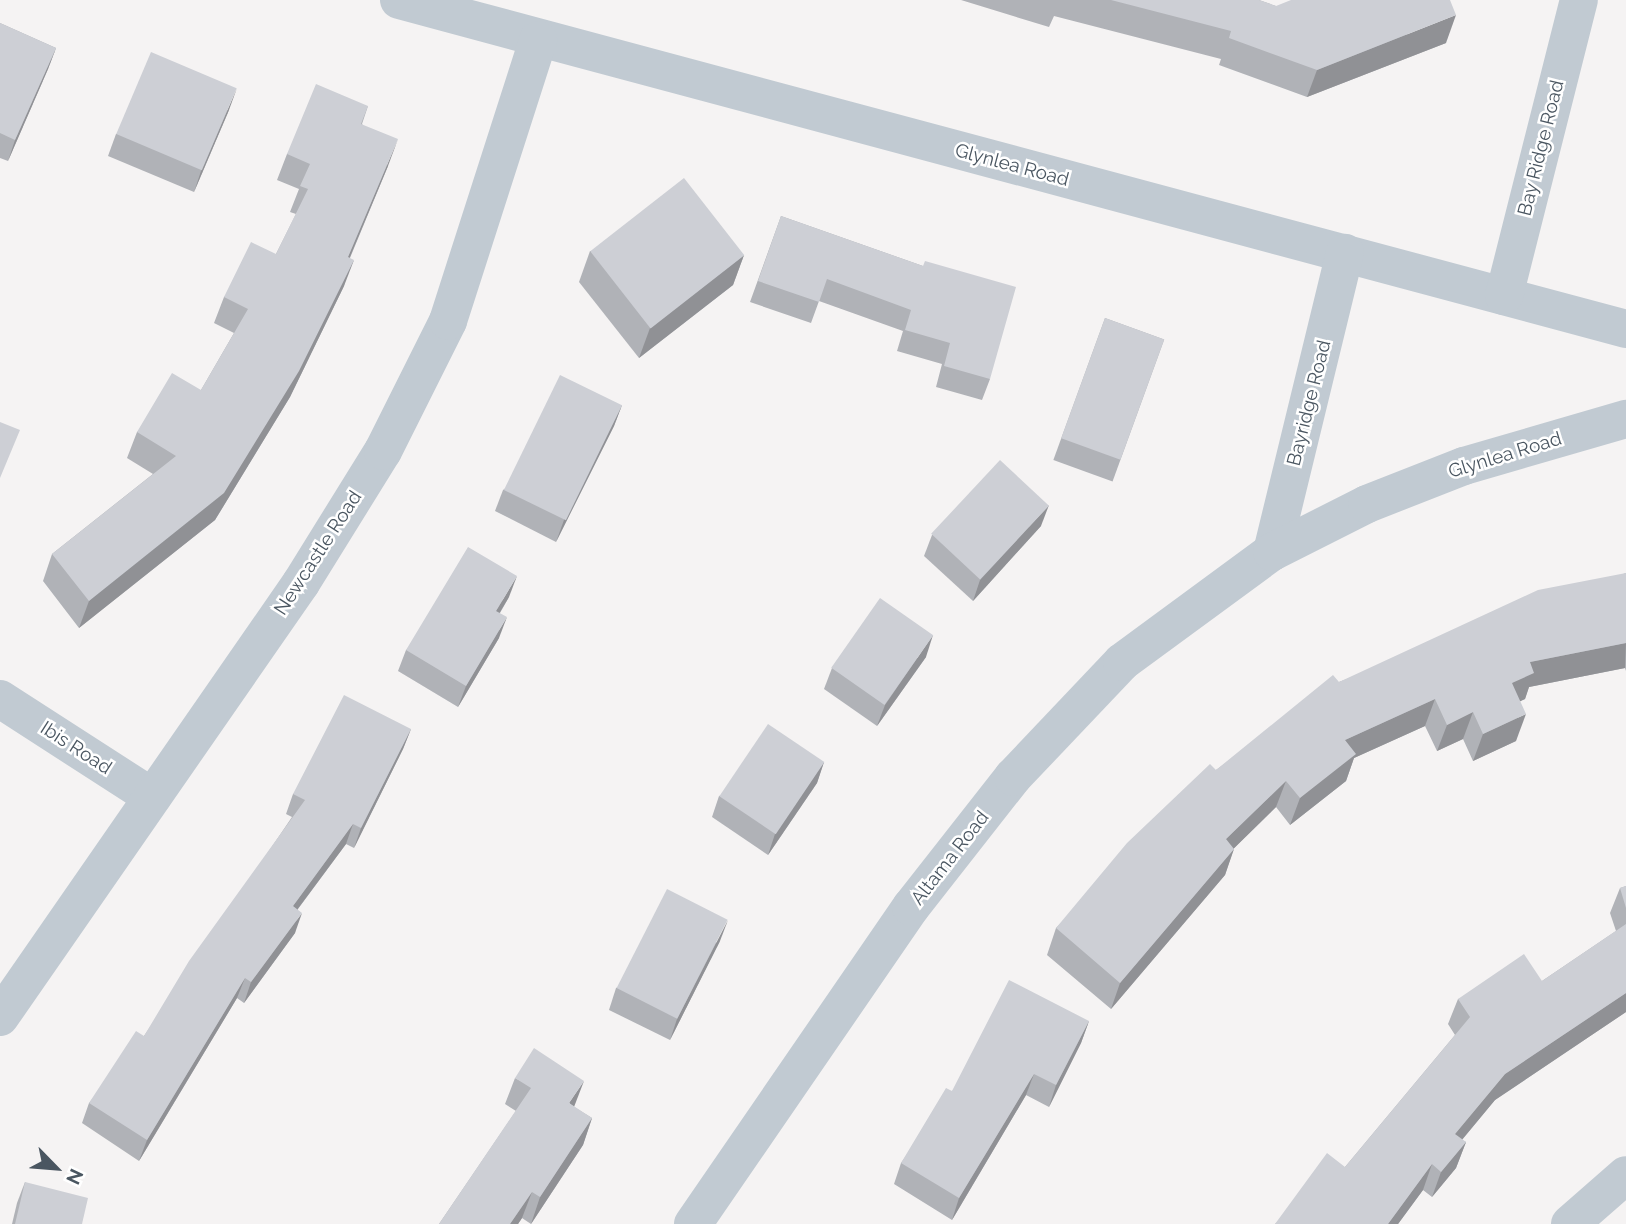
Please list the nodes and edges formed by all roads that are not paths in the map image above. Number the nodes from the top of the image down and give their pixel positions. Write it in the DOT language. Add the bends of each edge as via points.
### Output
graph roads {
  1 [pos="399,0"];
  2 [pos="1579,0"];
  3 [pos="538,40"];
  4 [pos="1345,254"];
  5 [pos="1504,296"];
  6 [pos="1626,329"];
  7 [pos="1626,419"];
  8 [pos="1272,552"];
  9 [pos="0,699"];
  10 [pos="152,797"];
  11 [pos="0,1017"];
  12 [pos="1626,1175"];
  13 [pos="693,1224"];
  14 [pos="1570,1224"];
  1 -- 3 [label="street, Glynlea Road"];
  2 -- 5 [label="street, Bay Ridge Road"];
  3 -- 4 [label="street, Glynlea Road"];
  3 -- 10 [label="street, Newcastle Road" via="448,321 383,451"];
  4 -- 5 [label="street, Glynlea Road"];
  4 -- 8 [label="street, Bayridge Road"];
  5 -- 6 [label="street, Glynlea Road"];
  7 -- 8 [label="street, Glynlea Road" via="1465,466 1367,504"];
  8 -- 13 [label="street, Altama Road" via="1122,662 1013,777 911,907"];
  9 -- 10 [label="street, Ibis Road"];
  10 -- 11 [label="street, Newcastle Road"];
  12 -- 14 [label="street"];
}
